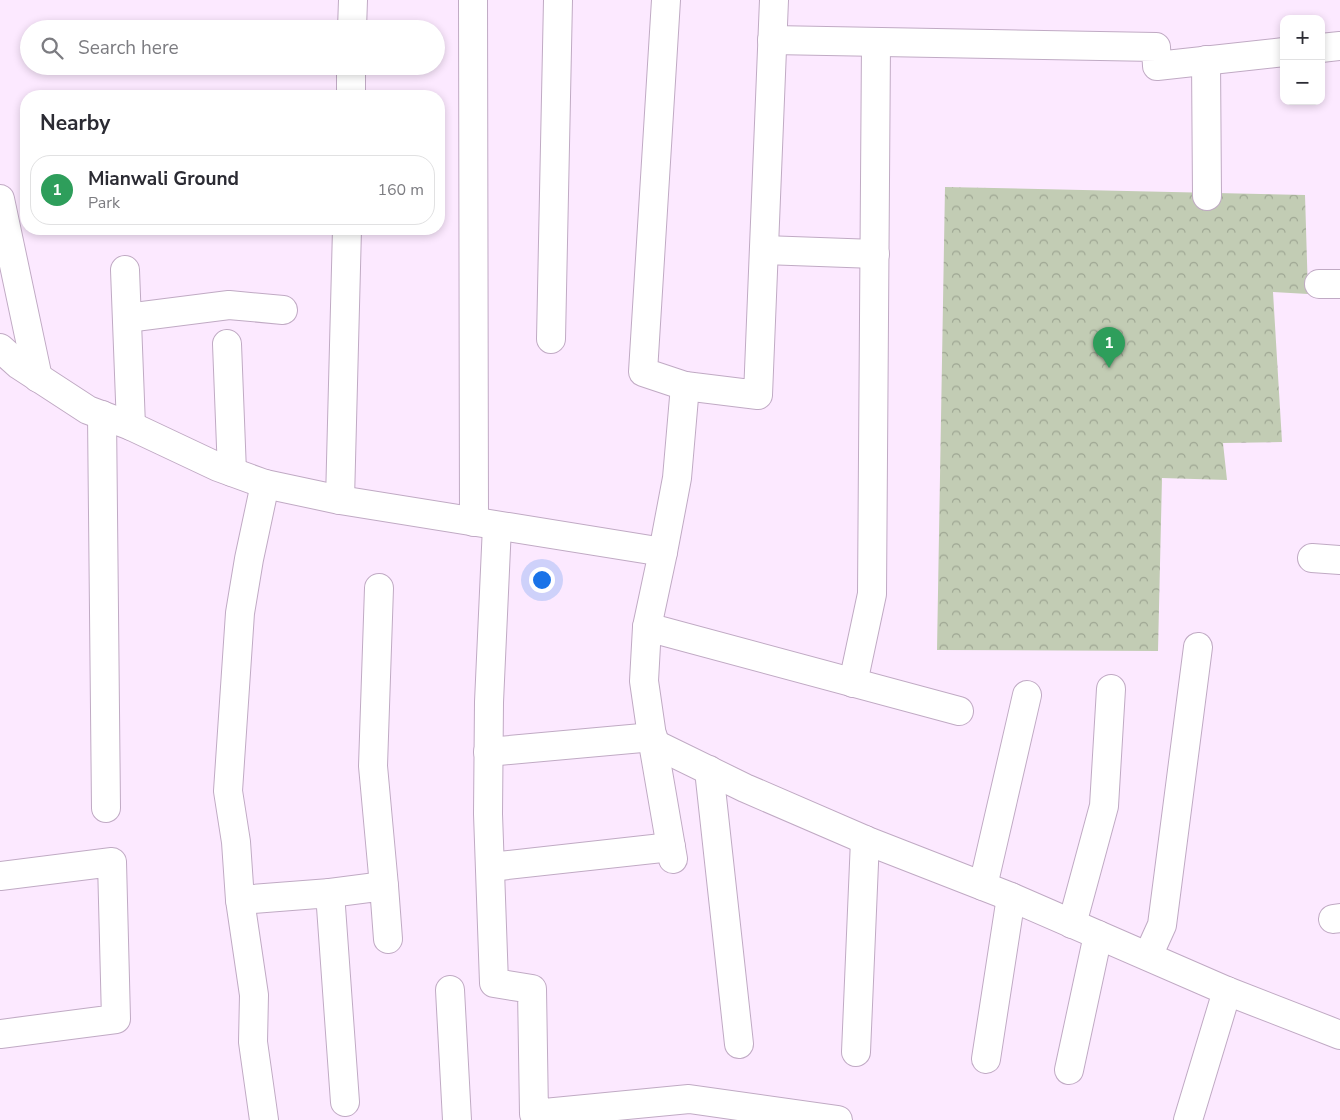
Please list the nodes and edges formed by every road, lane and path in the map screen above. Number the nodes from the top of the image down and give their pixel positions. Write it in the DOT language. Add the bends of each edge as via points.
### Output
graph roads {
  1 [pos="353,0"];
  2 [pos="473,0"];
  3 [pos="558,0"];
  4 [pos="666,0"];
  5 [pos="774,0"];
  6 [pos="352,20"];
  7 [pos="772,40"];
  8 [pos="876,43"];
  9 [pos="1340,46"];
  10 [pos="1325,48"];
  11 [pos="1280,52"];
  12 [pos="1206,60"];
  13 [pos="351,75"];
  14 [pos="350,90"];
  15 [pos="1207,196"];
  16 [pos="0,200"];
  17 [pos="347,235"];
  18 [pos="764,250"];
  19 [pos="874,254"];
  20 [pos="126,270"];
  21 [pos="283,310"];
  22 [pos="127,318"];
  23 [pos="551,339"];
  24 [pos="227,344"];
  25 [pos="0,348"];
  26 [pos="38,378"];
  27 [pos="685,386"];
  28 [pos="102,415"];
  29 [pos="131,426"];
  30 [pos="232,472"];
  31 [pos="265,484"];
  32 [pos="340,500"];
  33 [pos="486,524"];
  34 [pos="663,552"];
  35 [pos="1312,558"];
  36 [pos="1340,560"];
  37 [pos="379,588"];
  38 [pos="647,627"];
  39 [pos="1198,647"];
  40 [pos="854,683"];
  41 [pos="1111,689"];
  42 [pos="1027,695"];
  43 [pos="959,712"];
  44 [pos="653,740"];
  45 [pos="488,752"];
  46 [pos="709,770"];
  47 [pos="106,808"];
  48 [pos="865,840"];
  49 [pos="490,867"];
  50 [pos="0,876"];
  51 [pos="384,886"];
  52 [pos="983,886"];
  53 [pos="330,893"];
  54 [pos="1011,897"];
  55 [pos="240,900"];
  56 [pos="1072,924"];
  57 [pos="1098,935"];
  58 [pos="388,939"];
  59 [pos="1148,956"];
  60 [pos="450,990"];
  61 [pos="1227,991"];
  62 [pos="0,1034"];
  63 [pos="1340,1035"];
  64 [pos="740,1044"];
  65 [pos="856,1052"];
  66 [pos="986,1059"];
  67 [pos="1069,1070"];
  68 [pos="345,1102"];
  69 [pos="264,1120"];
  70 [pos="457,1120"];
  71 [pos="838,1120"];
  72 [pos="1188,1120"];
  1 -- 6 [label="street"];
  2 -- 33 [label="street"];
  3 -- 23 [label="street"];
  4 -- 27 [label="street" via="644,372"];
  5 -- 7 [label="street"];
  7 -- 8 [label="street"];
  7 -- 18 [label="street"];
  8 -- 12 [label="street" via="1156,47 1156,66"];
  8 -- 19 [label="street"];
  9 -- 10 [label="street"];
  11 -- 12 [label="street"];
  12 -- 15 [label="street"];
  13 -- 14 [label="street"];
  16 -- 26 [label="street"];
  17 -- 32 [label="street"];
  18 -- 19 [label="street"];
  18 -- 27 [label="street" via="758,395"];
  19 -- 40 [label="street" via="872,594"];
  20 -- 22 [label="street"];
  21 -- 22 [label="street" via="229,305"];
  22 -- 29 [label="street"];
  24 -- 30 [label="street"];
  25 -- 26 [label="street"];
  26 -- 28 [label="street" via="88,410"];
  27 -- 34 [label="street" via="677,478"];
  28 -- 29 [label="street"];
  28 -- 47 [label="street"];
  29 -- 30 [label="street"];
  30 -- 31 [label="street"];
  31 -- 32 [label="street"];
  31 -- 55 [label="street" via="240,613 228,791"];
  32 -- 33 [label="street"];
  33 -- 34 [label="street"];
  33 -- 45 [label="street"];
  34 -- 38 [label="street"];
  35 -- 36 [label="street"];
  37 -- 51 [label="street" via="373,766"];
  38 -- 40 [label="street"];
  38 -- 44 [label="street" via="644,681"];
  39 -- 59 [label="street" via="1162,925"];
  40 -- 43 [label="street"];
  41 -- 56 [label="street" via="1104,806"];
  42 -- 52 [label="street"];
  44 -- 45 [label="street"];
  44 -- 46 [label="street"];
  44 -- 49 [label="street" via="672,853"];
  45 -- 49 [label="street"];
  46 -- 48 [label="street"];
  46 -- 64 [label="street"];
  48 -- 52 [label="street"];
  48 -- 65 [label="street"];
  49 -- 71 [label="street" via="494,983 532,989 534,1114 689,1099"];
  50 -- 62 [label="street" via="112,862 116,1019"];
  51 -- 53 [label="street"];
  51 -- 58 [label="street"];
  52 -- 54 [label="street"];
  53 -- 55 [label="street"];
  53 -- 68 [label="street"];
  54 -- 56 [label="street"];
  54 -- 66 [label="street"];
  55 -- 69 [label="street" via="254,995 253,1042"];
  56 -- 57 [label="street"];
  57 -- 59 [label="street"];
  57 -- 67 [label="street"];
  59 -- 61 [label="street"];
  60 -- 70 [label="street"];
  61 -- 63 [label="street"];
  61 -- 72 [label="street"];
}
